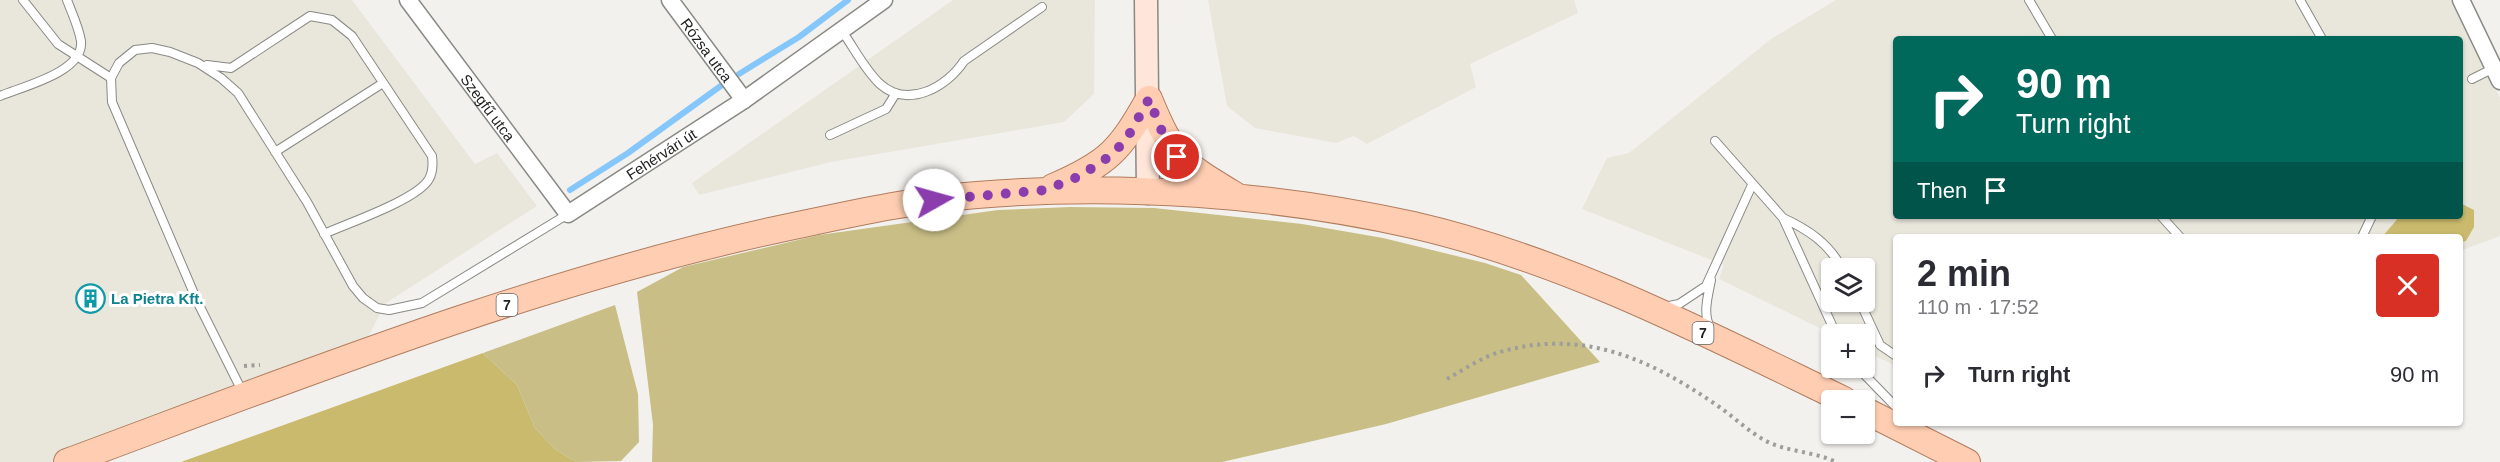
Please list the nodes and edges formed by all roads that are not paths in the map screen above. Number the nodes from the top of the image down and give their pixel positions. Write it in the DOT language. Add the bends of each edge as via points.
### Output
graph roads {
  1 [pos="23,0"];
  2 [pos="67,0"];
  3 [pos="408,0"];
  4 [pos="670,0"];
  5 [pos="884,0"];
  6 [pos="1146,0"];
  7 [pos="2029,0"];
  8 [pos="2300,0"];
  9 [pos="2461,0"];
  10 [pos="1042,7"];
  11 [pos="842,31"];
  12 [pos="2050,36"];
  13 [pos="2320,36"];
  14 [pos="78,58"];
  15 [pos="198,63"];
  16 [pos="2497,74"];
  17 [pos="111,78"];
  18 [pos="2472,79"];
  19 [pos="383,83"];
  20 [pos="896,93"];
  21 [pos="0,96"];
  22 [pos="1149,99"];
  23 [pos="744,100"];
  24 [pos="830,135"];
  25 [pos="1715,141"];
  26 [pos="275,152"];
  27 [pos="1752,185"];
  28 [pos="1046,190"];
  29 [pos="1148,193"];
  30 [pos="1241,199"];
  31 [pos="568,214"];
  32 [pos="1783,218"];
  33 [pos="2164,219"];
  34 [pos="2371,219"];
  35 [pos="324,234"];
  36 [pos="2177,234"];
  37 [pos="2363,234"];
  38 [pos="1836,258"];
  39 [pos="1714,268"];
  40 [pos="1654,309"];
  41 [pos="1865,312"];
  42 [pos="1831,324"];
  43 [pos="1734,347"];
  44 [pos="1893,354"];
  45 [pos="1868,378"];
  46 [pos="1823,390"];
  47 [pos="245,397"];
  48 [pos="1893,404"];
  49 [pos="1875,415"];
  50 [pos="1893,424"];
  51 [pos="1897,426"];
  52 [pos="1915,426"];
  53 [pos="1934,444"];
  54 [pos="67,462"];
  55 [pos="1967,462"];
  1 -- 14 [label="lane" via="58,44"];
  2 -- 14 [label="lane" via="81,42"];
  3 -- 31 [label="street, Szegfű utca"];
  4 -- 23 [label="street, Rózsa utca"];
  5 -- 11 [label="street, Fehérvári út"];
  6 -- 22 [label="main road"];
  7 -- 12 [label="lane"];
  8 -- 13 [label="lane"];
  9 -- 16 [label="street"];
  10 -- 20 [label="lane" via="964,61 931,90 915,95"];
  11 -- 20 [label="lane" via="881,84"];
  11 -- 23 [label="street, Fehérvári út"];
  14 -- 17 [label="lane"];
  14 -- 21 [label="lane" via="69,68"];
  15 -- 17 [label="lane" via="152,48 135,50 119,63"];
  15 -- 19 [label="lane" via="231,68 297,23 310,16 324,16 352,36"];
  15 -- 26 [label="lane, Fehérvári út" via="238,93"];
  16 -- 18 [label="lane"];
  17 -- 47 [label="lane" via="112,102 119,119 198,303"];
  19 -- 26 [label="lane"];
  19 -- 35 [label="lane" via="432,156 429,178 417,193"];
  20 -- 24 [label="lane" via="886,109"];
  22 -- 28 [label="main road" via="1126,140 1110,156 1080,176"];
  22 -- 29 [label="main road"];
  22 -- 30 [label="main road" via="1177,157"];
  23 -- 31 [label="street, Fehérvári út"];
  25 -- 27 [label="lane"];
  26 -- 35 [label="lane, Fehérvári út"];
  27 -- 32 [label="lane"];
  27 -- 39 [label="lane"];
  28 -- 29 [label="main road, 7"];
  28 -- 47 [label="main road, 7" via="914,202 692,248 554,289"];
  29 -- 30 [label="main road, 7"];
  30 -- 40 [label="main road, 7" via="1413,225 1539,264"];
  31 -- 35 [label="lane, Fehérvári út" via="422,303 389,310 370,304 353,286"];
  32 -- 38 [label="lane" via="1805,228"];
  32 -- 42 [label="lane"];
  33 -- 36 [label="lane"];
  34 -- 37 [label="lane"];
  39 -- 40 [label="lane" via="1700,291 1679,304"];
  39 -- 43 [label="lane" via="1707,323"];
  40 -- 43 [label="main road, 7"];
  41 -- 44 [label="lane" via="1880,345"];
  43 -- 46 [label="main road, 7"];
  45 -- 48 [label="lane"];
  47 -- 54 [label="main road, 7"];
  49 -- 50 [label="main road"];
  51 -- 53 [label="main road"];
  52 -- 53 [label="lane"];
  53 -- 55 [label="main road"];
}
